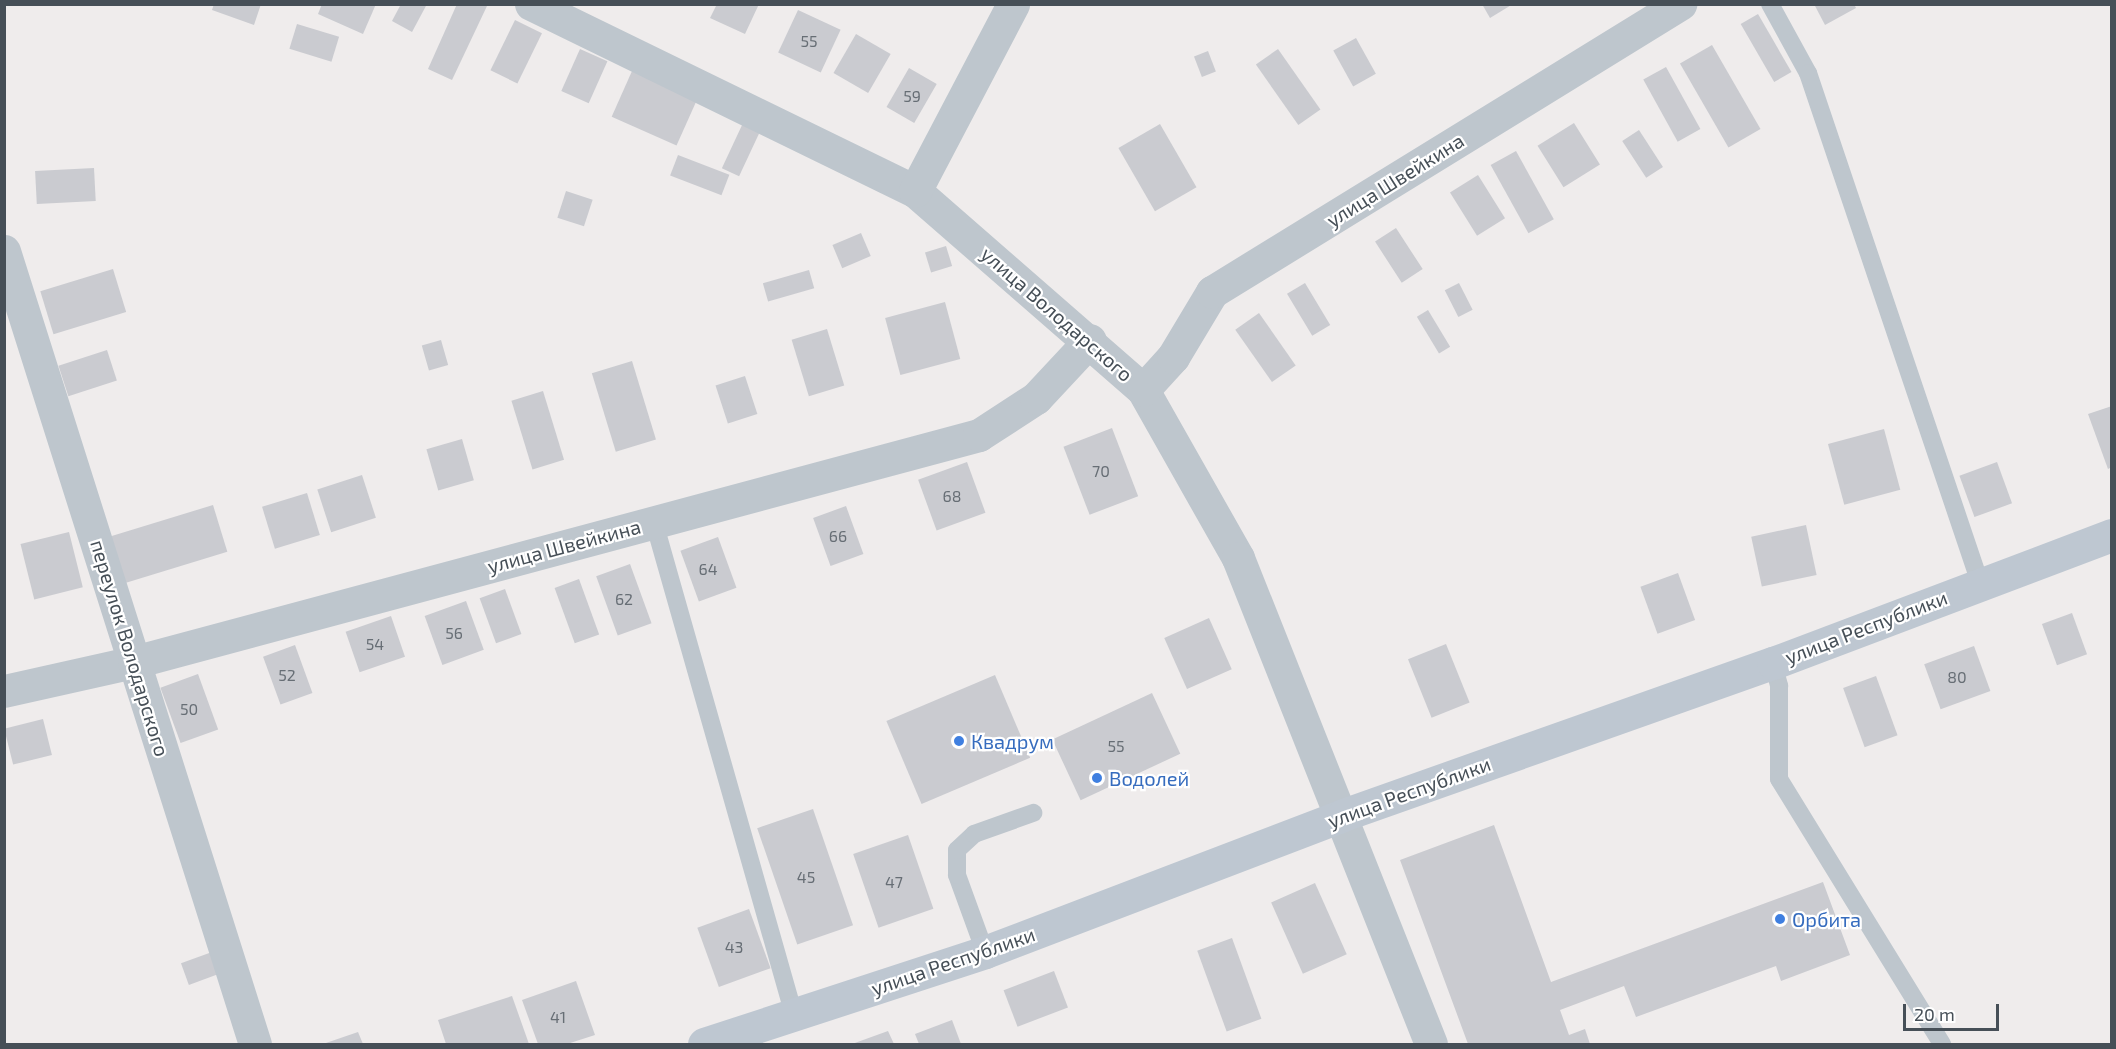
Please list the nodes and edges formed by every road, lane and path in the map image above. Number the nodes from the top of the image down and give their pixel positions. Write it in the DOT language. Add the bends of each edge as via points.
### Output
graph roads {
  1 [pos="531,4"];
  2 [pos="1013,4"];
  3 [pos="1680,4"];
  4 [pos="1770,4"];
  5 [pos="915,191"];
  6 [pos="4,251"];
  7 [pos="17,324"];
  8 [pos="1090,340"];
  9 [pos="1143,390"];
  10 [pos="654,522"];
  11 [pos="2112,535"];
  12 [pos="1980,583"];
  13 [pos="134,662"];
  14 [pos="1773,663"];
  15 [pos="4,691"];
  16 [pos="1033,813"];
  17 [pos="1343,815"];
  18 [pos="985,952"];
  19 [pos="794,1015"];
  20 [pos="255,1044"];
  21 [pos="704,1044"];
  22 [pos="1431,1044"];
  23 [pos="1942,1044"];
  1 -- 5 [label="street, улица Володарского"];
  2 -- 5 [label="street"];
  3 -- 9 [label="street, улица Швейкина" via="1212,292 1173,357"];
  4 -- 12 [label="lane" via="1808,73"];
  5 -- 8 [label="street, улица Володарского"];
  6 -- 7 [label="street, переулок Володарского"];
  7 -- 13 [label="street, переулок Володарского"];
  8 -- 9 [label="street, улица Володарского"];
  8 -- 10 [label="street, улица Швейкина" via="1036,398 979,435"];
  9 -- 17 [label="street, улица Володарского" via="1238,558"];
  10 -- 13 [label="street, улица Швейкина"];
  10 -- 19 [label="lane"];
  11 -- 12 [label="main road, улица Республики"];
  12 -- 14 [label="main road, улица Республики"];
  13 -- 15 [label="street, улица Швейкина"];
  13 -- 20 [label="street, переулок Володарского"];
  14 -- 17 [label="main road, улица Республики"];
  14 -- 23 [label="lane" via="1779,686 1779,779"];
  16 -- 18 [label="lane" via="974,834 957,850 957,875"];
  17 -- 18 [label="main road, улица Республики"];
  17 -- 22 [label="street, улица Володарского"];
  18 -- 19 [label="main road, улица Республики"];
  19 -- 21 [label="main road, улица Республики"];
}
